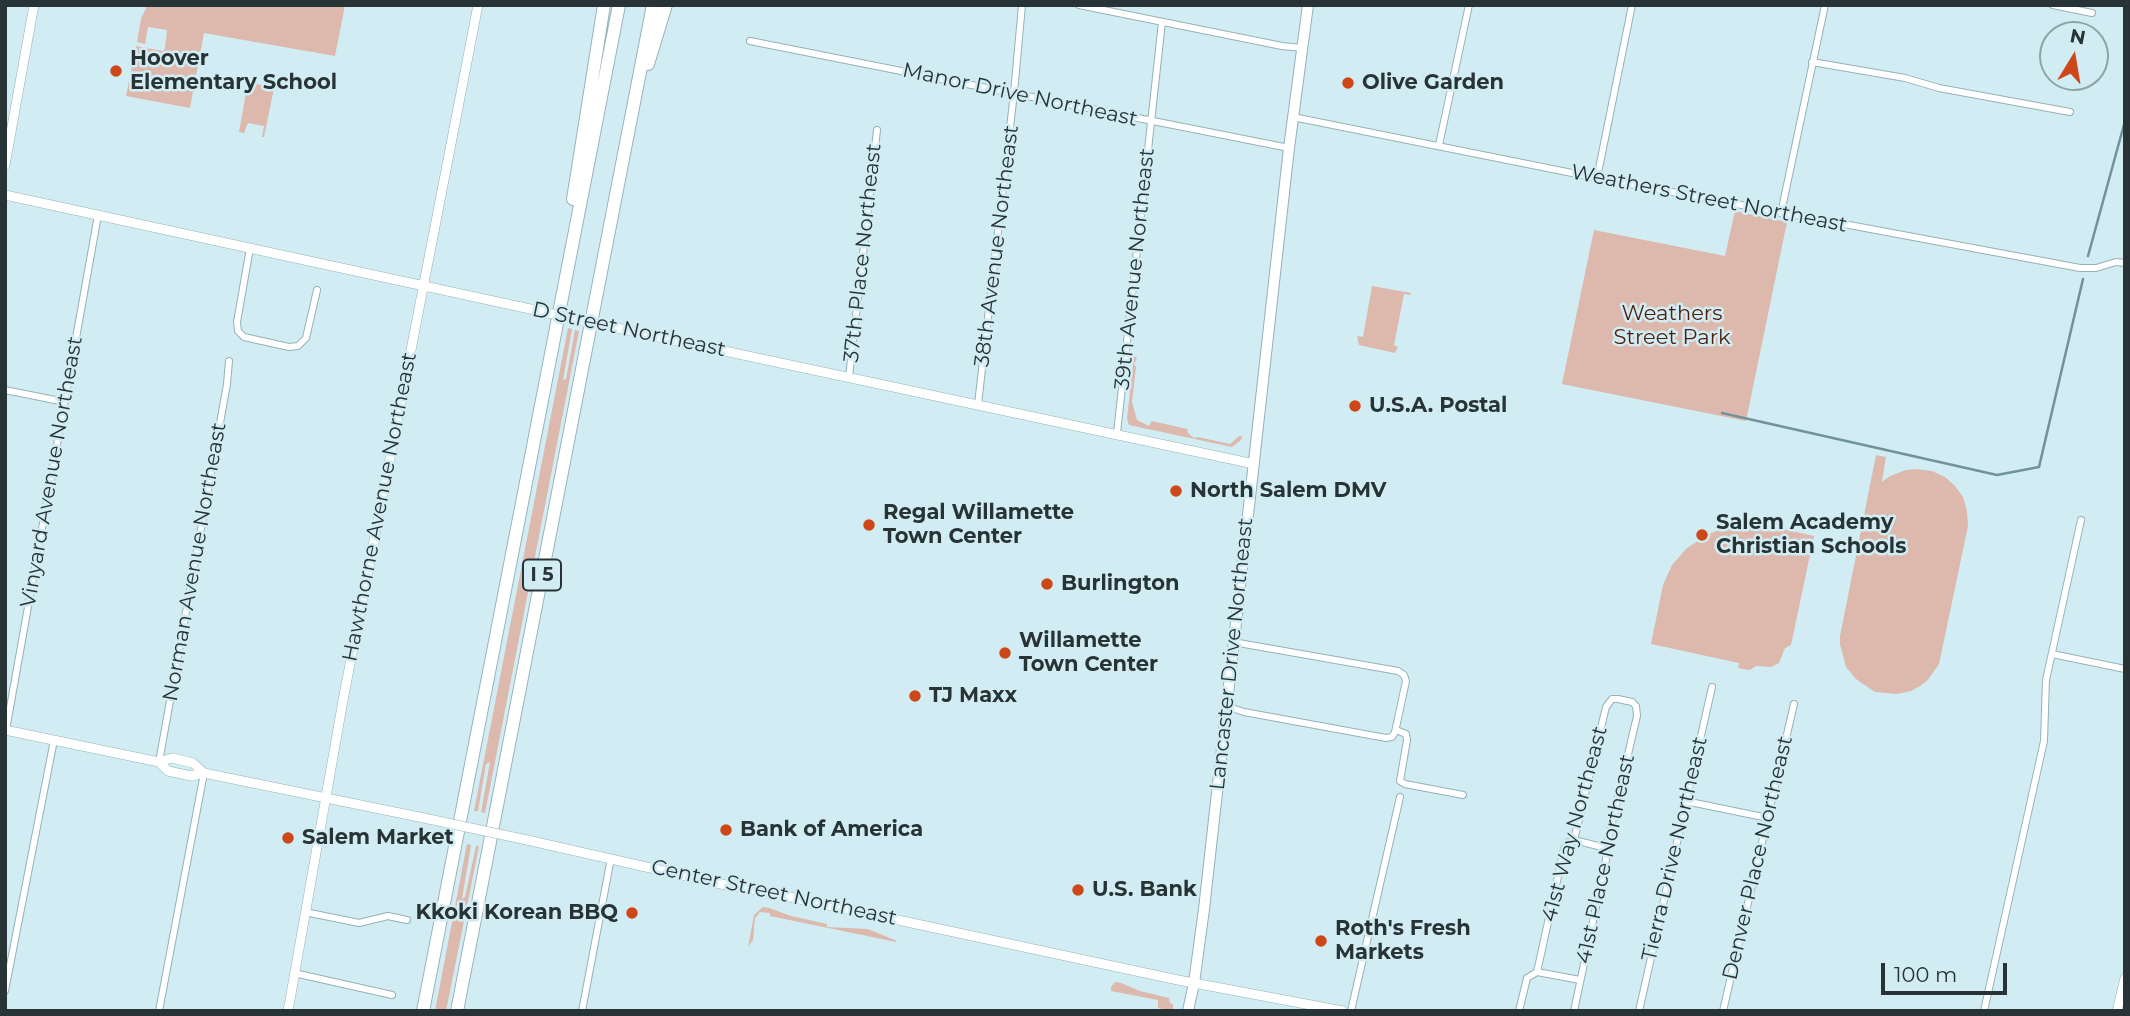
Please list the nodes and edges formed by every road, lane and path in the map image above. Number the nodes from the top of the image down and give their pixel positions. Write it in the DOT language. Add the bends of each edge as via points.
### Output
graph roads {
  1 [pos="34,5"];
  2 [pos="478,5"];
  3 [pos="604,5"];
  4 [pos="619,5"];
  5 [pos="653,5"];
  6 [pos="666,5"];
  7 [pos="1023,5"];
  8 [pos="1079,5"];
  9 [pos="1308,5"];
  10 [pos="1469,5"];
  11 [pos="1632,5"];
  12 [pos="1825,5"];
  13 [pos="2053,5"];
  14 [pos="2092,13"];
  15 [pos="1162,22"];
  16 [pos="750,41"];
  17 [pos="1302,48"];
  18 [pos="1812,62"];
  19 [pos="1014,93"];
  20 [pos="634,104"];
  21 [pos="2070,112"];
  22 [pos="1293,117"];
  23 [pos="1151,122"];
  24 [pos="877,130"];
  25 [pos="1439,145"];
  26 [pos="1289,148"];
  27 [pos="5,165"];
  28 [pos="1597,178"];
  29 [pos="5,195"];
  30 [pos="1781,213"];
  31 [pos="98,215"];
  32 [pos="250,248"];
  33 [pos="2125,262"];
  34 [pos="566,281"];
  35 [pos="423,285"];
  36 [pos="317,290"];
  37 [pos="229,361"];
  38 [pos="849,377"];
  39 [pos="5,390"];
  40 [pos="65,402"];
  41 [pos="978,404"];
  42 [pos="1116,433"];
  43 [pos="1254,464"];
  44 [pos="2081,520"];
  45 [pos="1233,642"];
  46 [pos="2052,654"];
  47 [pos="2125,669"];
  48 [pos="1712,687"];
  49 [pos="1794,704"];
  50 [pos="1226,706"];
  51 [pos="1636,706"];
  52 [pos="5,730"];
  53 [pos="1394,733"];
  54 [pos="54,740"];
  55 [pos="159,762"];
  56 [pos="204,773"];
  57 [pos="1462,795"];
  58 [pos="326,797"];
  59 [pos="1400,797"];
  60 [pos="1685,801"];
  61 [pos="1768,818"];
  62 [pos="1574,840"];
  63 [pos="1606,848"];
  64 [pos="611,858"];
  65 [pos="305,912"];
  66 [pos="407,920"];
  67 [pos="1537,972"];
  68 [pos="294,973"];
  69 [pos="2125,978"];
  70 [pos="1580,980"];
  71 [pos="1194,983"];
  72 [pos="5,991"];
  73 [pos="392,995"];
  74 [pos="159,1011"];
  75 [pos="288,1011"];
  76 [pos="423,1011"];
  77 [pos="457,1011"];
  78 [pos="582,1011"];
  79 [pos="1188,1011"];
  80 [pos="1343,1011"];
  81 [pos="1352,1011"];
  82 [pos="1519,1011"];
  83 [pos="1574,1011"];
  84 [pos="1639,1011"];
  85 [pos="1723,1011"];
  86 [pos="1984,1011"];
  87 [pos="2117,1011"];
  1 -- 27 [label="main road"];
  2 -- 35 [label="main road, Hawthorne Avenue Northeast"];
  3 -- 34 [label="highway, I 5" via="573,195"];
  4 -- 34 [label="highway, I 5"];
  5 -- 20 [label="highway, I 5"];
  6 -- 20 [label="highway"];
  7 -- 19 [label="street, 38th Avenue Northeast"];
  8 -- 15 [label="street"];
  9 -- 17 [label="main road, Lancaster Drive Northeast"];
  10 -- 25 [label="street"];
  11 -- 28 [label="street"];
  12 -- 18 [label="street"];
  13 -- 14 [label="street"];
  15 -- 17 [label="street"];
  15 -- 23 [label="street, 39th Avenue Northeast"];
  16 -- 19 [label="street, Manor Drive Northeast"];
  17 -- 22 [label="main road, Lancaster Drive Northeast"];
  18 -- 21 [label="street"];
  18 -- 30 [label="street"];
  19 -- 23 [label="street, Manor Drive Northeast"];
  19 -- 41 [label="street, 38th Avenue Northeast"];
  20 -- 77 [label="highway, I 5"];
  22 -- 25 [label="street, Weathers Street Northeast"];
  22 -- 26 [label="main road, Lancaster Drive Northeast"];
  23 -- 26 [label="street, Manor Drive Northeast"];
  23 -- 42 [label="street, 39th Avenue Northeast"];
  24 -- 38 [label="street, 37th Place Northeast"];
  25 -- 28 [label="street, Weathers Street Northeast"];
  26 -- 43 [label="main road, Lancaster Drive Northeast"];
  28 -- 30 [label="street, Weathers Street Northeast"];
  29 -- 31 [label="main road, D Street Northeast"];
  30 -- 33 [label="street, Weathers Street Northeast" via="2086,269"];
  31 -- 32 [label="main road, D Street Northeast"];
  31 -- 40 [label="street, Vinyard Avenue Northeast"];
  32 -- 35 [label="main road, D Street Northeast"];
  32 -- 36 [label="street" via="237,321 243,337 298,346 306,338"];
  34 -- 76 [label="highway, I 5"];
  35 -- 38 [label="main road, D Street Northeast, bridge"];
  35 -- 58 [label="main road, Hawthorne Avenue Northeast"];
  37 -- 55 [label="street, Norman Avenue Northeast"];
  38 -- 41 [label="main road, D Street Northeast"];
  39 -- 40 [label="street"];
  40 -- 52 [label="street, Vinyard Avenue Northeast"];
  41 -- 42 [label="main road, D Street Northeast"];
  42 -- 43 [label="main road, D Street Northeast"];
  43 -- 45 [label="main road, Lancaster Drive Northeast"];
  44 -- 46 [label="street"];
  45 -- 50 [label="main road, Lancaster Drive Northeast"];
  45 -- 53 [label="street" via="1398,671 1406,681"];
  46 -- 47 [label="street"];
  46 -- 86 [label="street" via="2046,680 2044,741"];
  48 -- 60 [label="street, Tierra Drive Northeast"];
  49 -- 61 [label="street, Denver Place Northeast"];
  50 -- 53 [label="street" via="1386,738"];
  50 -- 71 [label="main road, Lancaster Drive Northeast"];
  51 -- 62 [label="street, 41st Way Northeast" via="1612,699 1606,708"];
  51 -- 63 [label="street, 41st Place Northeast"];
  52 -- 54 [label="main road, Center Street Northeast"];
  53 -- 57 [label="street" via="1406,734 1407,740 1400,781"];
  54 -- 55 [label="main road, Center Street Northeast"];
  54 -- 72 [label="street"];
  55 -- 56 [label="main road, Center Street Northeast" via="168,771 191,776"];
  56 -- 58 [label="main road, Center Street Northeast"];
  56 -- 74 [label="street"];
  58 -- 64 [label="main road, Center Street Northeast, bridge"];
  58 -- 65 [label="main road, Hawthorne Avenue Northeast"];
  59 -- 81 [label="street"];
  60 -- 61 [label="street"];
  60 -- 84 [label="street, Tierra Drive Northeast"];
  61 -- 85 [label="street, Denver Place Northeast"];
  62 -- 63 [label="street"];
  62 -- 67 [label="street, 41st Way Northeast" via="1563,849"];
  63 -- 70 [label="street, 41st Place Northeast"];
  64 -- 71 [label="main road, Center Street Northeast"];
  64 -- 78 [label="street"];
  65 -- 66 [label="street" via="359,923 388,916"];
  65 -- 68 [label="main road, Hawthorne Avenue Northeast"];
  67 -- 70 [label="street"];
  67 -- 82 [label="street, 41st Way Northeast" via="1527,978"];
  68 -- 73 [label="street"];
  68 -- 75 [label="main road, Hawthorne Avenue Northeast"];
  69 -- 87 [label="main road"];
  70 -- 83 [label="street, 41st Place Northeast"];
  71 -- 79 [label="main road, Lancaster Drive Northeast"];
  71 -- 80 [label="main road, Center Street Northeast"];
}
